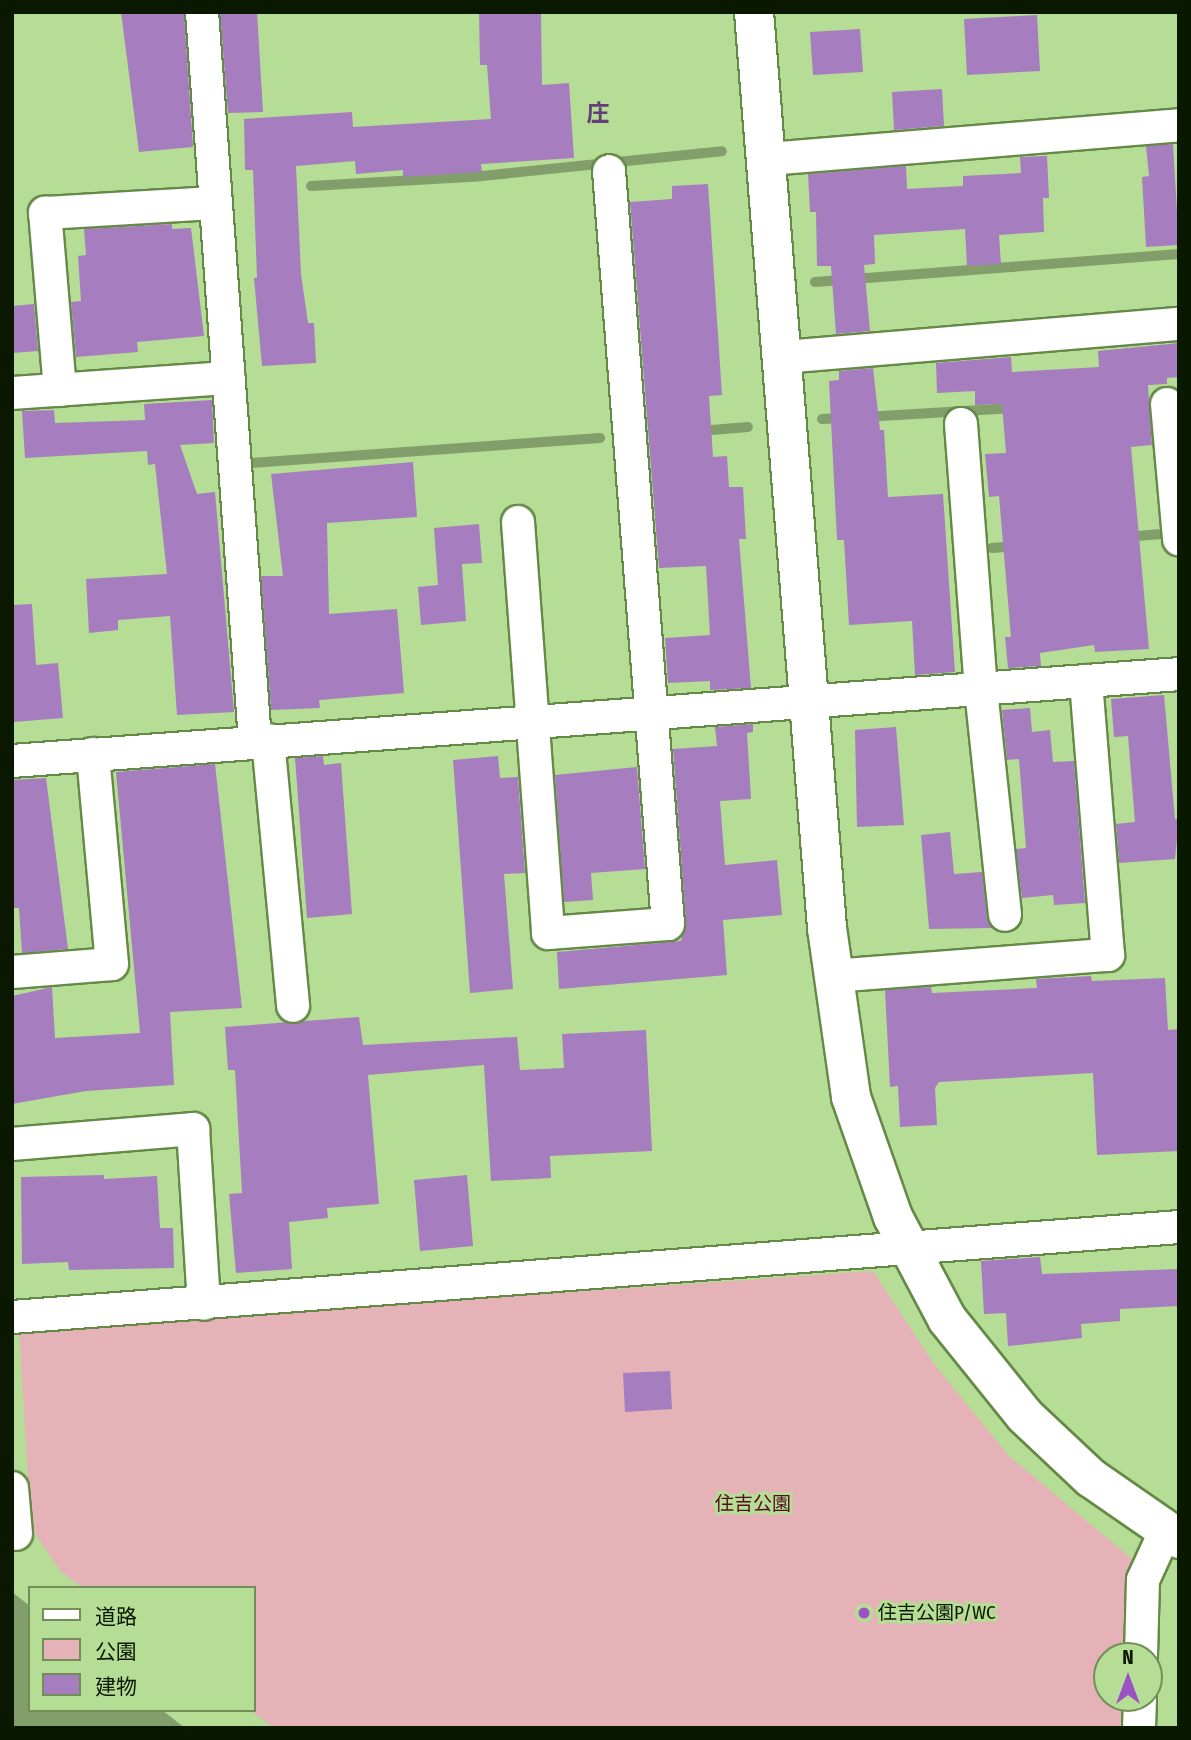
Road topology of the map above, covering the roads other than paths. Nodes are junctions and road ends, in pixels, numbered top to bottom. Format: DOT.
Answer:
graph roads {
  1 [pos="202,12"];
  2 [pos="754,12"];
  3 [pos="1179,125"];
  4 [pos="769,159"];
  5 [pos="609,172"];
  6 [pos="215,203"];
  7 [pos="1179,324"];
  8 [pos="783,357"];
  9 [pos="228,378"];
  10 [pos="60,390"];
  11 [pos="12,393"];
  12 [pos="1167,404"];
  13 [pos="961,424"];
  14 [pos="518,522"];
  15 [pos="1179,538"];
  16 [pos="1179,674"];
  17 [pos="1086,681"];
  18 [pos="981,690"];
  19 [pos="809,704"];
  20 [pos="653,714"];
  21 [pos="533,722"];
  22 [pos="262,740"];
  23 [pos="93,754"];
  24 [pos="12,761"];
  25 [pos="1005,915"];
  26 [pos="12,972"];
  27 [pos="832,976"];
  28 [pos="293,1006"];
  29 [pos="12,1144"];
  30 [pos="1179,1227"];
  31 [pos="908,1250"];
  32 [pos="204,1304"];
  33 [pos="12,1317"];
  34 [pos="12,1488"];
  35 [pos="16,1534"];
  36 [pos="1172,1535"];
  37 [pos="1141,1642"];
  1 -- 6 [label="street"];
  2 -- 4 [label="street"];
  3 -- 4 [label="street"];
  4 -- 8 [label="street"];
  5 -- 20 [label="street"];
  6 -- 9 [label="street"];
  6 -- 10 [label="street"];
  7 -- 8 [label="street"];
  8 -- 19 [label="street"];
  9 -- 10 [label="street"];
  9 -- 22 [label="street"];
  10 -- 11 [label="street"];
  12 -- 15 [label="street"];
  13 -- 18 [label="street"];
  14 -- 21 [label="street"];
  16 -- 17 [label="street"];
  17 -- 18 [label="street"];
  17 -- 27 [label="street"];
  18 -- 19 [label="street"];
  18 -- 25 [label="street"];
  19 -- 20 [label="street"];
  19 -- 27 [label="street"];
  20 -- 21 [label="street"];
  20 -- 21 [label="street"];
  21 -- 22 [label="street"];
  22 -- 23 [label="street"];
  22 -- 28 [label="street"];
  23 -- 24 [label="street"];
  23 -- 26 [label="street"];
  27 -- 31 [label="street"];
  29 -- 32 [label="street"];
  30 -- 31 [label="street"];
  31 -- 32 [label="street"];
  31 -- 36 [label="street"];
  32 -- 33 [label="street"];
  34 -- 35 [label="street"];
  36 -- 37 [label="street"];
}
